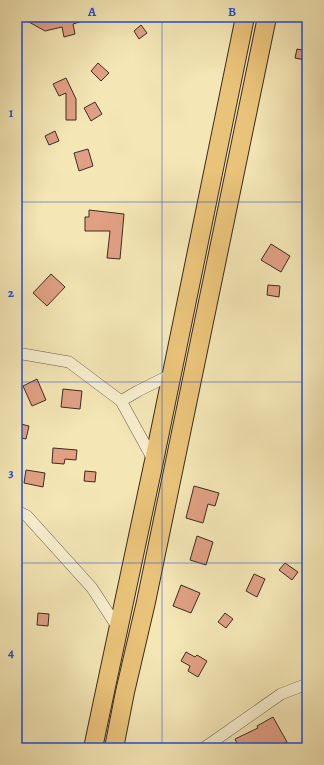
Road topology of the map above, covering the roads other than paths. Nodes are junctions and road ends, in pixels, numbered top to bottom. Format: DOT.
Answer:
graph roads {
  1 [pos="245,17"];
  2 [pos="266,17"];
  3 [pos="17,353"];
  4 [pos="170,375"];
  5 [pos="121,401"];
  6 [pos="154,461"];
  7 [pos="17,511"];
  8 [pos="118,628"];
  9 [pos="307,684"];
  10 [pos="93,748"];
  11 [pos="114,748"];
  12 [pos="204,748"];
  1 -- 4 [label="highway"];
  2 -- 11 [label="highway"];
  3 -- 5 [label="street"];
  4 -- 5 [label="street"];
  4 -- 6 [label="highway"];
  5 -- 6 [label="street"];
  6 -- 8 [label="highway"];
  7 -- 8 [label="street"];
  8 -- 10 [label="highway"];
  9 -- 12 [label="street"];
}
